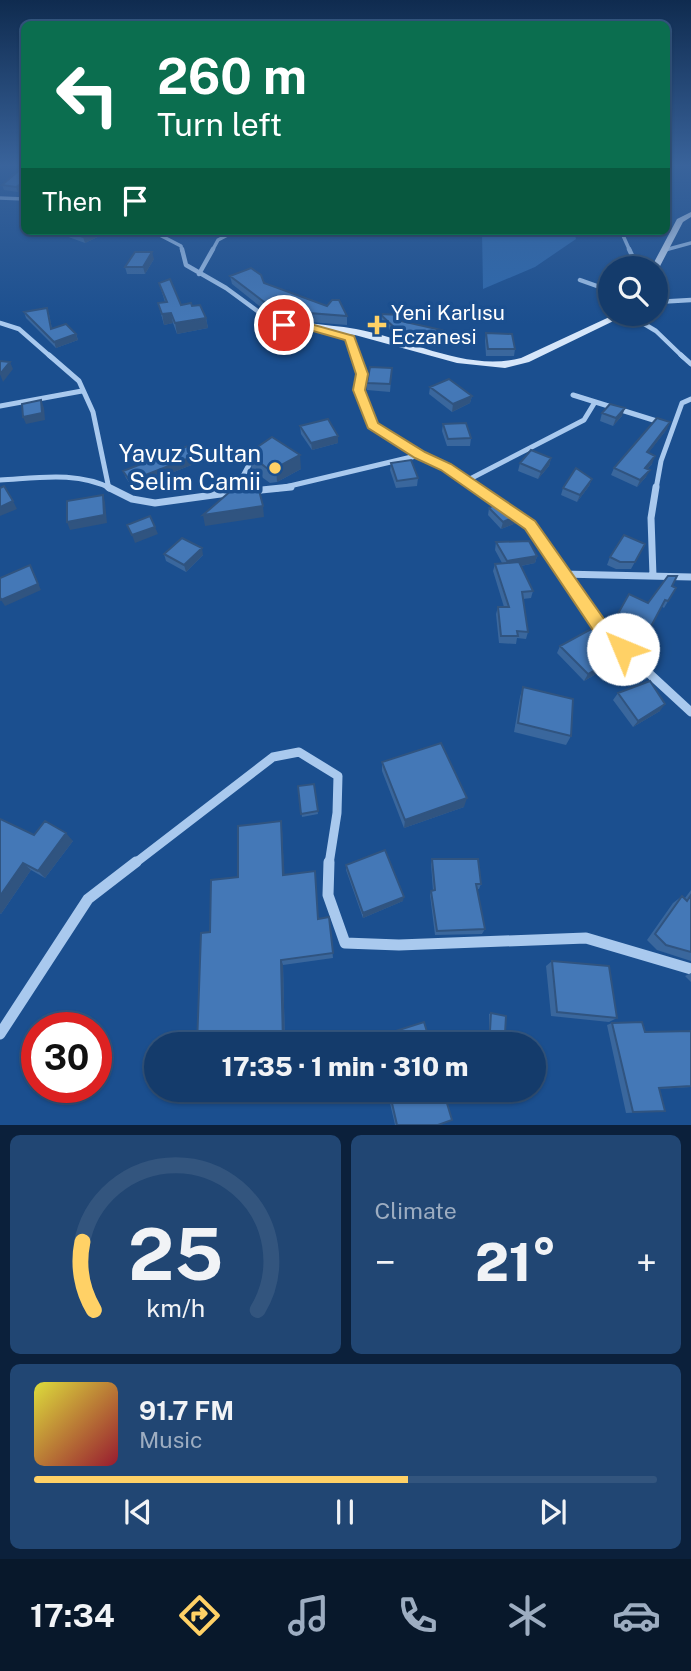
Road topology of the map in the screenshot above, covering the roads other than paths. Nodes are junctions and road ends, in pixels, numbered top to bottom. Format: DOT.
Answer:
graph roads {
  1 [pos="684,218"];
  2 [pos="160,235"];
  3 [pos="227,235"];
  4 [pos="620,235"];
  5 [pos="622,235"];
  6 [pos="624,239"];
  7 [pos="691,243"];
  8 [pos="665,250"];
  9 [pos="632,256"];
  10 [pos="662,256"];
  11 [pos="199,274"];
  12 [pos="580,280"];
  13 [pos="598,286"];
  14 [pos="691,300"];
  15 [pos="668,301"];
  16 [pos="0,323"];
  17 [pos="307,326"];
  18 [pos="598,326"];
  19 [pos="648,326"];
  20 [pos="691,364"];
  21 [pos="82,391"];
  22 [pos="573,395"];
  23 [pos="691,399"];
  24 [pos="595,402"];
  25 [pos="0,406"];
  26 [pos="673,426"];
  27 [pos="420,455"];
  28 [pos="250,463"];
  29 [pos="0,480"];
  30 [pos="466,481"];
  31 [pos="109,488"];
  32 [pos="234,493"];
  33 [pos="562,574"];
  34 [pos="653,576"];
  35 [pos="691,577"];
  36 [pos="691,712"];
  37 [pos="691,969"];
  38 [pos="0,1034"];
  1 -- 8 [label="street"];
  2 -- 11 [label="street"];
  3 -- 11 [label="street"];
  4 -- 6 [label="street"];
  5 -- 6 [label="street"];
  6 -- 9 [label="street"];
  7 -- 8 [label="street"];
  8 -- 10 [label="street"];
  11 -- 17 [label="street"];
  12 -- 13 [label="street"];
  14 -- 15 [label="street"];
  16 -- 21 [label="street"];
  17 -- 18 [label="street"];
  17 -- 27 [label="street"];
  19 -- 20 [label="street"];
  21 -- 25 [label="street"];
  21 -- 31 [label="street"];
  22 -- 24 [label="street"];
  23 -- 26 [label="street"];
  24 -- 26 [label="street"];
  24 -- 30 [label="street"];
  26 -- 34 [label="street"];
  27 -- 30 [label="street"];
  27 -- 32 [label="street"];
  28 -- 32 [label="street"];
  29 -- 31 [label="street"];
  30 -- 33 [label="street"];
  31 -- 32 [label="street"];
  33 -- 34 [label="street"];
  33 -- 36 [label="street"];
  34 -- 35 [label="street"];
  37 -- 38 [label="street"];
}
